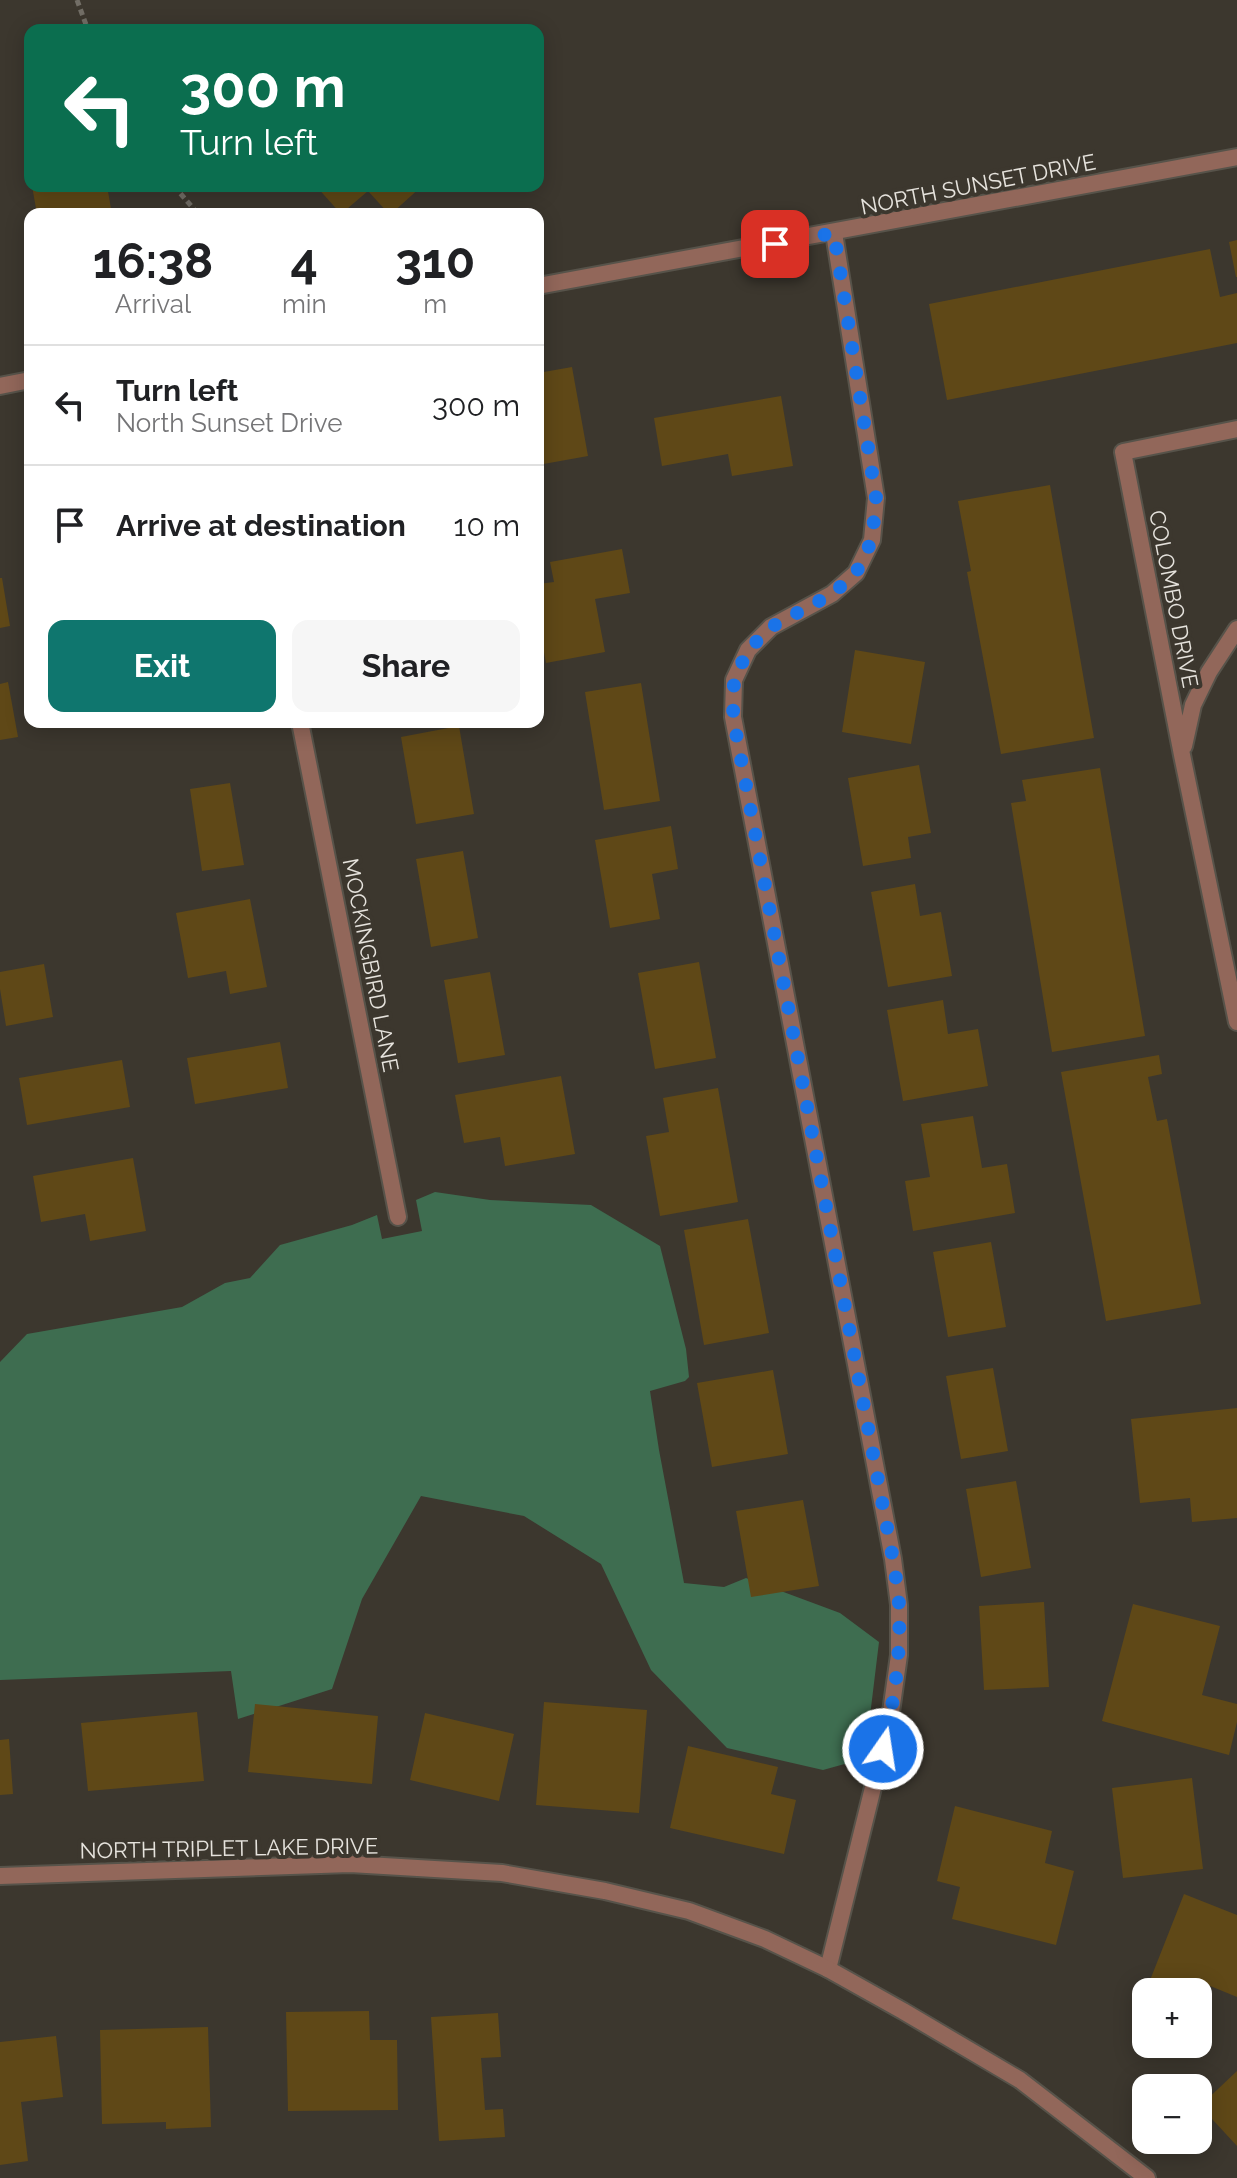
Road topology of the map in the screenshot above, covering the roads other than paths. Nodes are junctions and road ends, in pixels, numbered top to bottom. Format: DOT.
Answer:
graph roads {
  1 [pos="1237,157"];
  2 [pos="834,233"];
  3 [pos="544,285"];
  4 [pos="24,381"];
  5 [pos="0,386"];
  6 [pos="1237,429"];
  7 [pos="1237,629"];
  8 [pos="301,728"];
  9 [pos="1182,755"];
  10 [pos="1237,1022"];
  11 [pos="398,1217"];
  12 [pos="0,1876"];
  13 [pos="828,1969"];
  14 [pos="1147,2178"];
  1 -- 2 [label="street, NORTH SUNSET DRIVE"];
  2 -- 3 [label="street, NORTH SUNSET DRIVE"];
  2 -- 13 [label="street"];
  4 -- 5 [label="street"];
  6 -- 9 [label="street, COLOMBO DRIVE"];
  7 -- 9 [label="street, COLOMBO DRIVE"];
  8 -- 11 [label="street, MOCKINGBIRD LANE"];
  9 -- 10 [label="street, COLOMBO DRIVE"];
  12 -- 13 [label="street, NORTH TRIPLET LAKE DRIVE"];
  13 -- 14 [label="street, NORTH TRIPLET LAKE DRIVE"];
}
